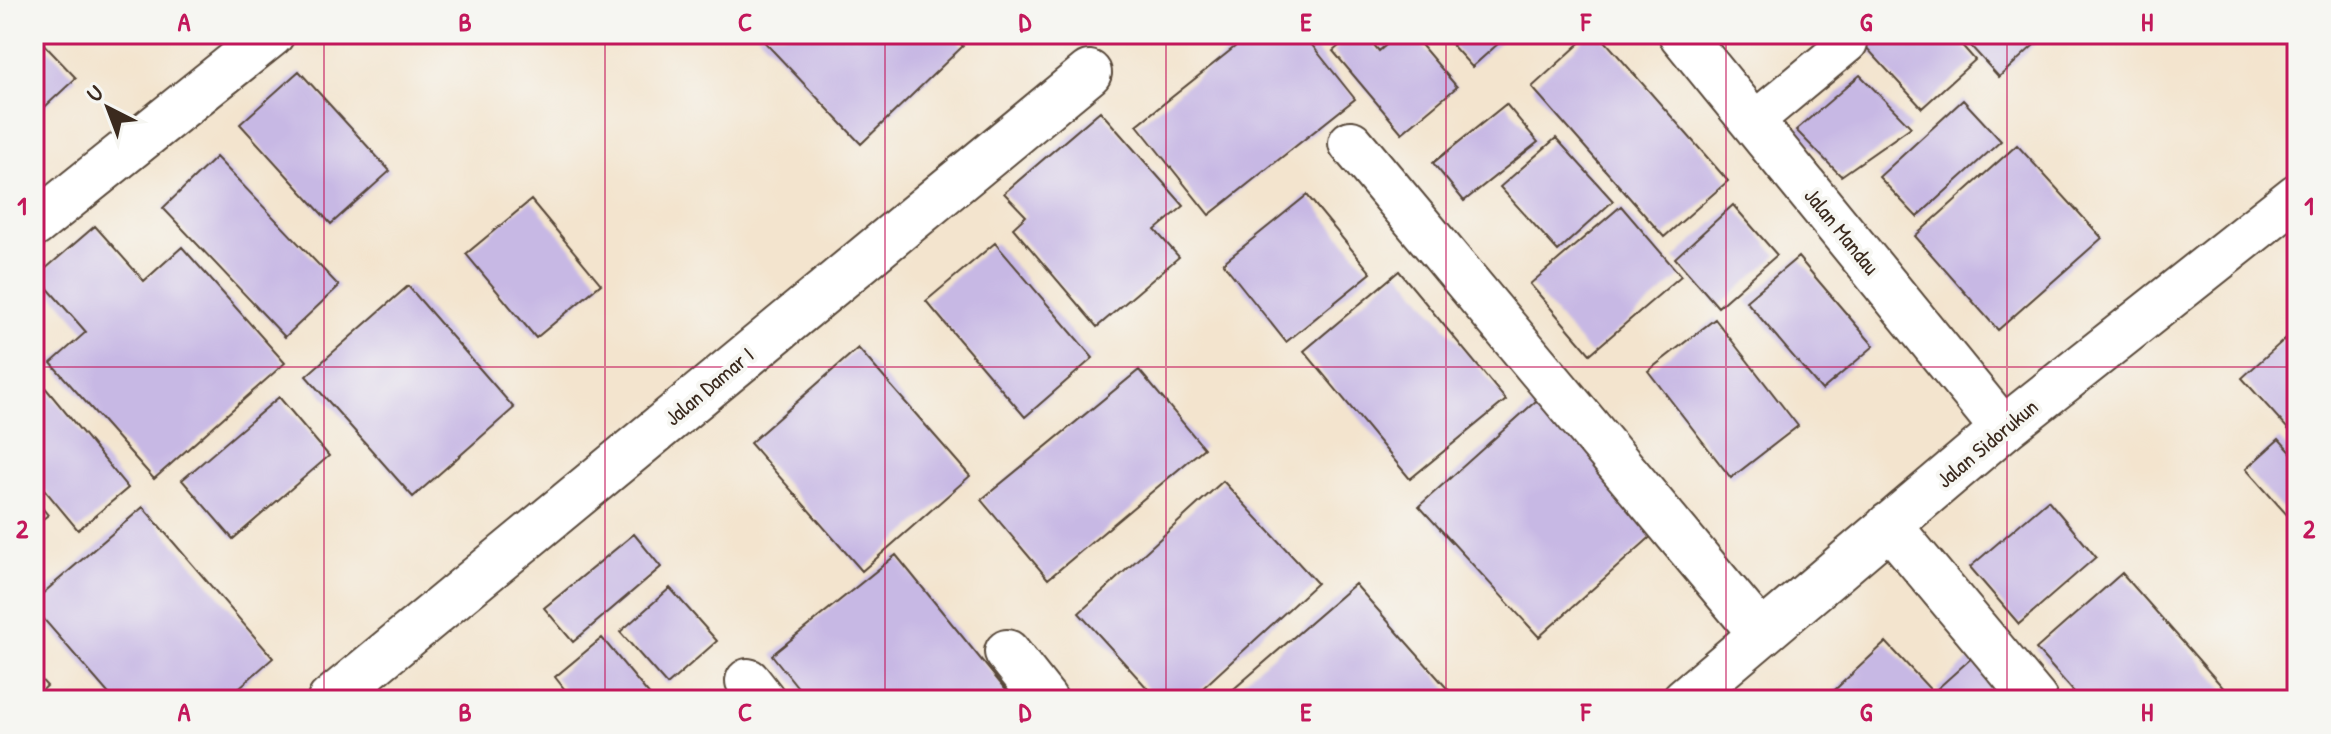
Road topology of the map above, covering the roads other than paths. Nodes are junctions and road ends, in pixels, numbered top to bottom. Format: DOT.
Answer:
graph roads {
  1 [pos="272,34"];
  2 [pos="1681,34"];
  3 [pos="1848,43"];
  4 [pos="1089,73"];
  5 [pos="1753,122"];
  6 [pos="1351,143"];
  7 [pos="2294,203"];
  8 [pos="34,225"];
  9 [pos="2003,429"];
  10 [pos="1889,525"];
  11 [pos="1761,634"];
  12 [pos="1007,652"];
  13 [pos="330,700"];
  14 [pos="1045,700"];
  15 [pos="1684,700"];
  16 [pos="2035,700"];
  1 -- 8 [label="street"];
  2 -- 5 [label="street, Jalan Mandau"];
  3 -- 5 [label="lane"];
  4 -- 13 [label="street, Jalan Damar I"];
  5 -- 9 [label="street, Jalan Mandau"];
  6 -- 11 [label="street"];
  7 -- 9 [label="street, Jalan Sidorukun"];
  9 -- 10 [label="street, Jalan Sidorukun"];
  10 -- 11 [label="street, Jalan Sidorukun"];
  10 -- 16 [label="street"];
  11 -- 15 [label="street, Jalan Sidorukun"];
  12 -- 14 [label="street"];
}
